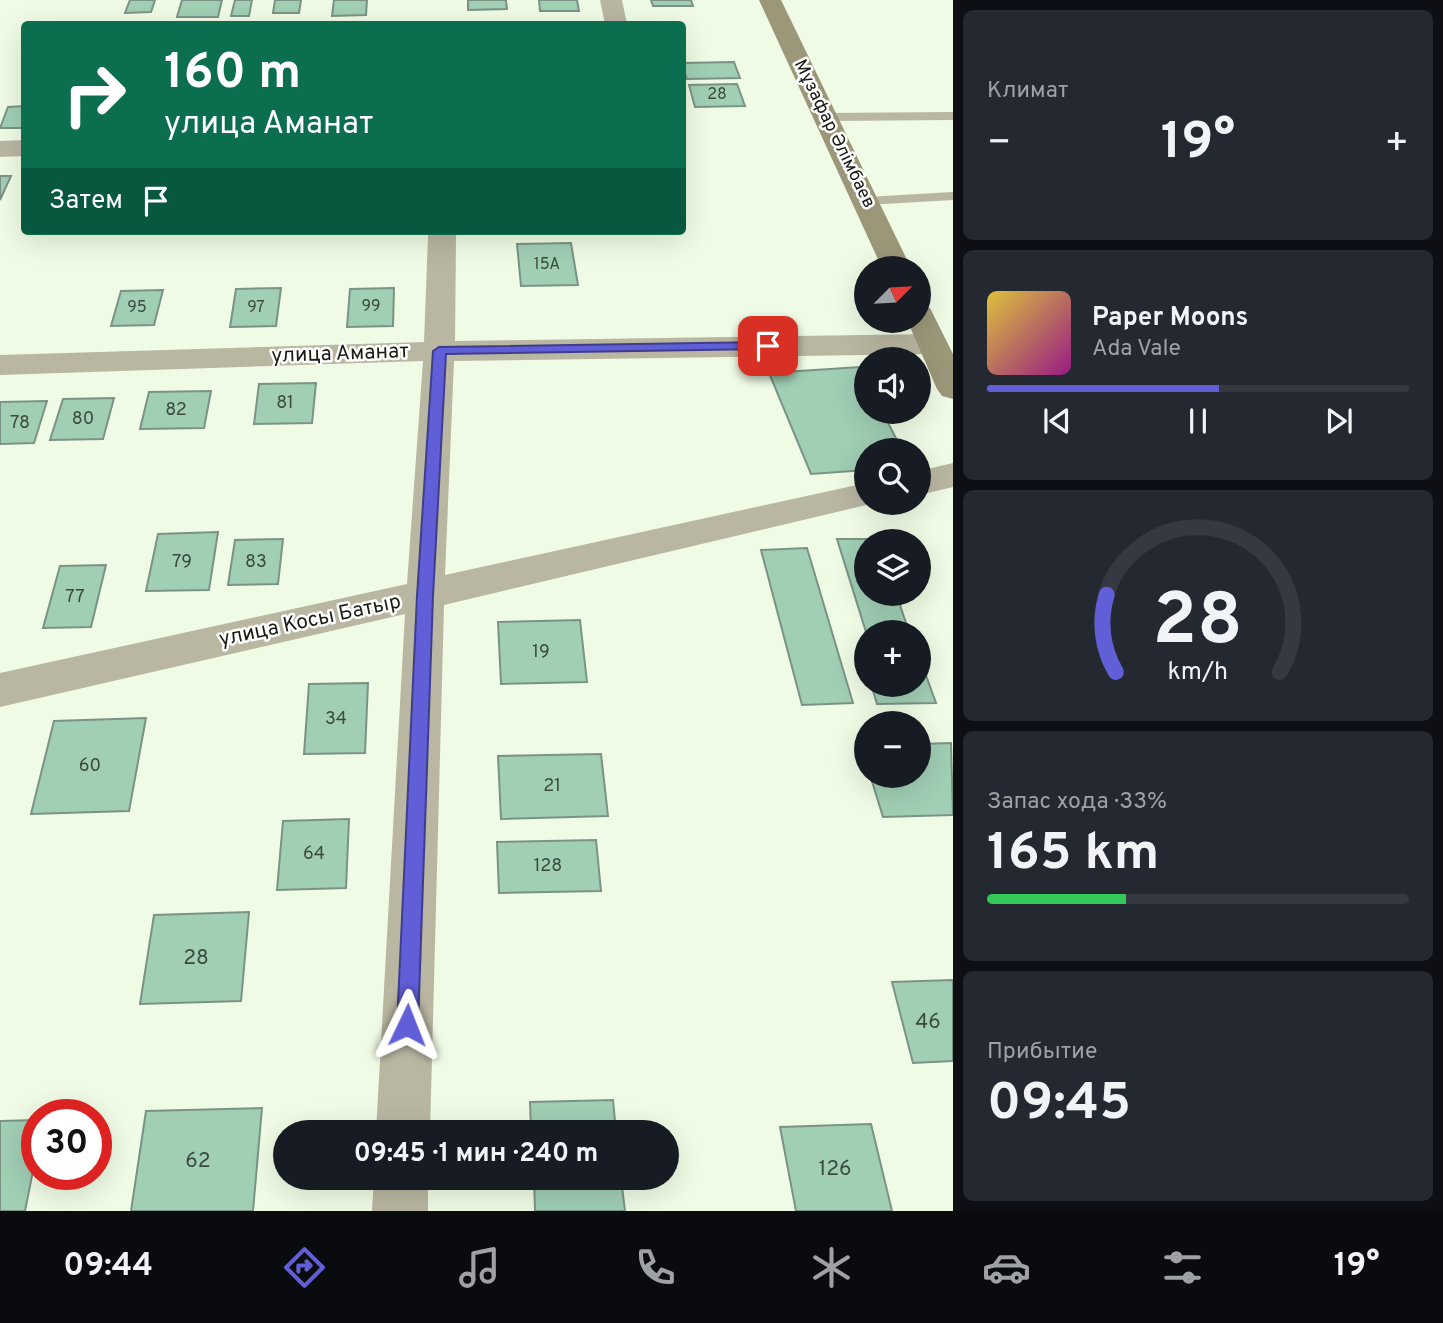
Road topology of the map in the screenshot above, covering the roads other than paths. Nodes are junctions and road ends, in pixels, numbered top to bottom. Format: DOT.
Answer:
graph roads {
  1 [pos="611,0"];
  2 [pos="770,0"];
  3 [pos="615,21"];
  4 [pos="953,116"];
  5 [pos="826,117"];
  6 [pos="0,149"];
  7 [pos="21,149"];
  8 [pos="953,196"];
  9 [pos="866,201"];
  10 [pos="443,235"];
  11 [pos="891,256"];
  12 [pos="927,333"];
  13 [pos="932,344"];
  14 [pos="439,351"];
  15 [pos="0,365"];
  16 [pos="953,389"];
  17 [pos="953,475"];
  18 [pos="931,480"];
  19 [pos="854,498"];
  20 [pos="425,596"];
  21 [pos="0,690"];
  22 [pos="403,1120"];
  23 [pos="401,1190"];
  24 [pos="400,1211"];
  1 -- 3 [label="street"];
  2 -- 5 [label="street, Мұзафар Әлімбаев"];
  4 -- 5 [label="lane"];
  5 -- 9 [label="street, Мұзафар Әлімбаев"];
  6 -- 7 [label="street"];
  8 -- 9 [label="lane"];
  9 -- 11 [label="street, Мұзафар Әлімбаев"];
  10 -- 14 [label="street"];
  12 -- 13 [label="street"];
  13 -- 14 [label="street, улица Аманат"];
  13 -- 16 [label="street"];
  14 -- 15 [label="street, улица Аманат"];
  14 -- 20 [label="street"];
  17 -- 18 [label="street"];
  19 -- 20 [label="street, улица Косы Батыр"];
  20 -- 21 [label="street, улица Косы Батыр"];
  20 -- 22 [label="street"];
  23 -- 24 [label="street"];
}
